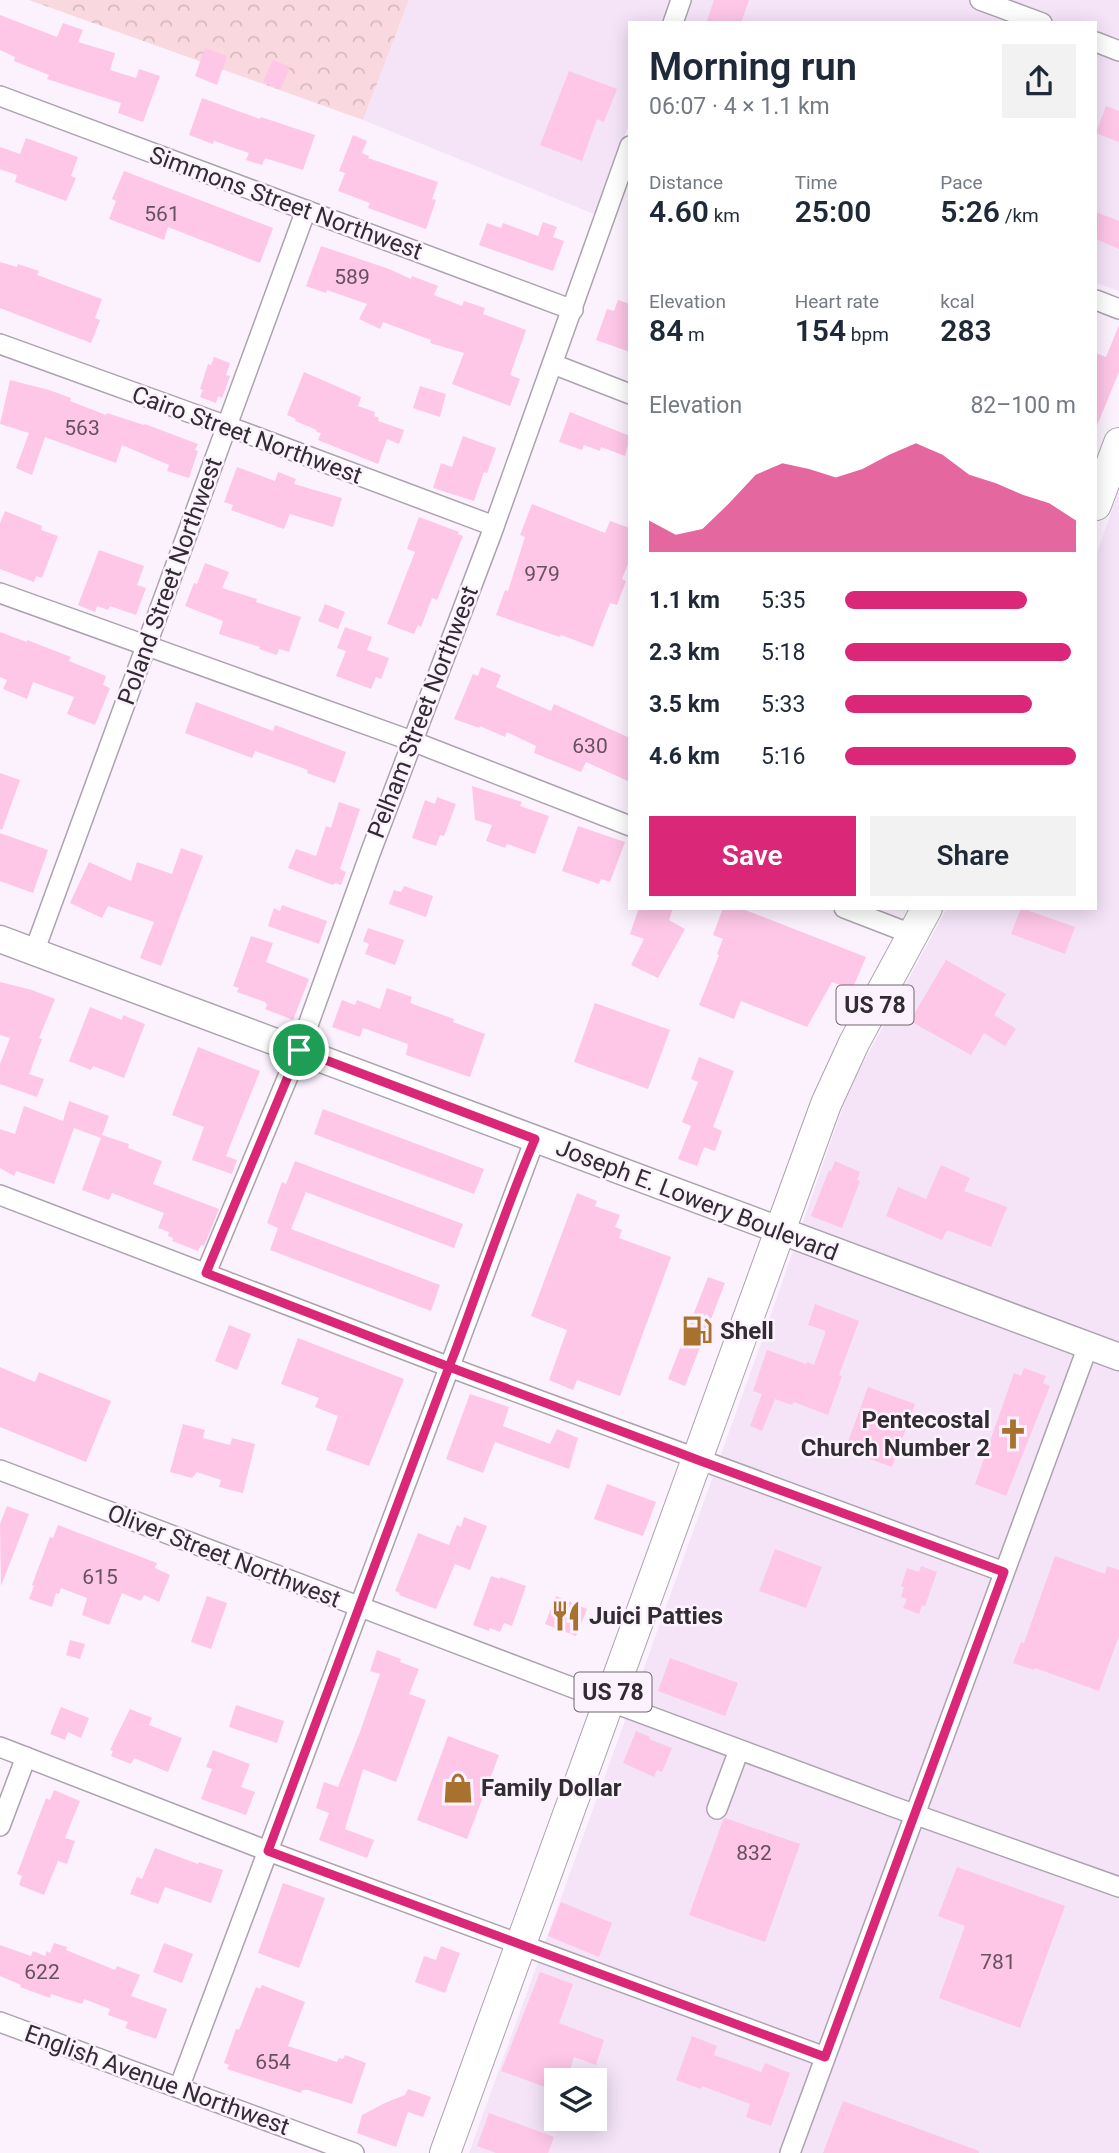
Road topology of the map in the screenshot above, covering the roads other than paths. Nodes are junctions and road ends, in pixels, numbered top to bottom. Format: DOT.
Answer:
graph roads {
  1 [pos="681,0"];
  2 [pos="980,0"];
  3 [pos="674,21"];
  4 [pos="1037,21"];
  5 [pos="1097,42"];
  6 [pos="1119,51"];
  7 [pos="0,96"];
  8 [pos="628,152"];
  9 [pos="306,210"];
  10 [pos="1097,300"];
  11 [pos="1119,309"];
  12 [pos="573,310"];
  13 [pos="0,344"];
  14 [pos="553,364"];
  15 [pos="628,393"];
  16 [pos="227,426"];
  17 [pos="1119,443"];
  18 [pos="1097,502"];
  19 [pos="494,526"];
  20 [pos="0,593"];
  21 [pos="146,646"];
  22 [pos="412,741"];
  23 [pos="628,825"];
  24 [pos="849,910"];
  25 [pos="926,910"];
  26 [pos="914,935"];
  27 [pos="0,939"];
  28 [pos="34,952"];
  29 [pos="299,1050"];
  30 [pos="535,1139"];
  31 [pos="0,1195"];
  32 [pos="780,1231"];
  33 [pos="206,1273"];
  34 [pos="1088,1346"];
  35 [pos="1119,1357"];
  36 [pos="449,1366"];
  37 [pos="698,1460"];
  38 [pos="0,1470"];
  39 [pos="1004,1572"];
  40 [pos="358,1608"];
  41 [pos="610,1702"];
  42 [pos="0,1747"];
  43 [pos="739,1749"];
  44 [pos="26,1757"];
  45 [pos="717,1809"];
  46 [pos="915,1815"];
  47 [pos="0,1826"];
  48 [pos="268,1851"];
  49 [pos="1119,1887"];
  50 [pos="522,1944"];
  51 [pos="0,2021"];
  52 [pos="825,2057"];
  53 [pos="179,2088"];
  54 [pos="354,2153"];
  55 [pos="445,2153"];
  56 [pos="790,2153"];
  1 -- 3 [label="street"];
  2 -- 4 [label="street"];
  5 -- 6 [label="street"];
  7 -- 9 [label="street, Simmons Street Northwest"];
  8 -- 12 [label="street, Pelham Street Northwest"];
  9 -- 12 [label="street, Simmons Street Northwest"];
  9 -- 16 [label="street, Poland Street Northwest"];
  10 -- 11 [label="street"];
  12 -- 14 [label="street, Pelham Street Northwest"];
  13 -- 16 [label="street, Cairo Street Northwest"];
  14 -- 15 [label="street"];
  14 -- 19 [label="street, Pelham Street Northwest"];
  16 -- 19 [label="street, Cairo Street Northwest"];
  16 -- 21 [label="street, Poland Street Northwest"];
  17 -- 18 [label="main road"];
  19 -- 22 [label="street, Pelham Street Northwest"];
  20 -- 21 [label="street"];
  21 -- 22 [label="street"];
  21 -- 28 [label="street, Poland Street Northwest"];
  22 -- 23 [label="street"];
  22 -- 29 [label="street, Pelham Street Northwest"];
  24 -- 26 [label="street"];
  25 -- 26 [label="main road, US 78"];
  26 -- 32 [label="main road, US 78"];
  27 -- 28 [label="main road, Joseph E. Lowery Boulevard"];
  28 -- 29 [label="main road, Joseph E. Lowery Boulevard"];
  29 -- 30 [label="main road, Joseph E. Lowery Boulevard"];
  29 -- 33 [label="street, Pelham Street Northwest"];
  30 -- 32 [label="main road, Joseph E. Lowery Boulevard"];
  30 -- 36 [label="street"];
  31 -- 33 [label="street"];
  32 -- 34 [label="main road, Joseph E. Lowery Boulevard"];
  32 -- 37 [label="main road, US 78"];
  33 -- 36 [label="street"];
  34 -- 35 [label="main road, Joseph E. Lowery Boulevard"];
  34 -- 39 [label="street"];
  36 -- 37 [label="street"];
  36 -- 40 [label="street"];
  37 -- 39 [label="street"];
  37 -- 41 [label="main road, US 78"];
  38 -- 40 [label="street, Oliver Street Northwest"];
  39 -- 46 [label="street"];
  40 -- 41 [label="street, Oliver Street Northwest"];
  40 -- 48 [label="street"];
  41 -- 43 [label="street, Oliver Street Northwest"];
  41 -- 50 [label="main road, US 78"];
  42 -- 44 [label="street"];
  43 -- 45 [label="street"];
  43 -- 46 [label="street, Oliver Street Northwest"];
  44 -- 47 [label="street"];
  44 -- 48 [label="street"];
  46 -- 49 [label="street, Oliver Street Northwest"];
  46 -- 52 [label="street"];
  48 -- 50 [label="street"];
  48 -- 53 [label="street"];
  50 -- 52 [label="street"];
  50 -- 55 [label="main road, US 78"];
  51 -- 53 [label="street, English Avenue Northwest"];
  52 -- 56 [label="street"];
  53 -- 54 [label="street, English Avenue Northwest"];
}
